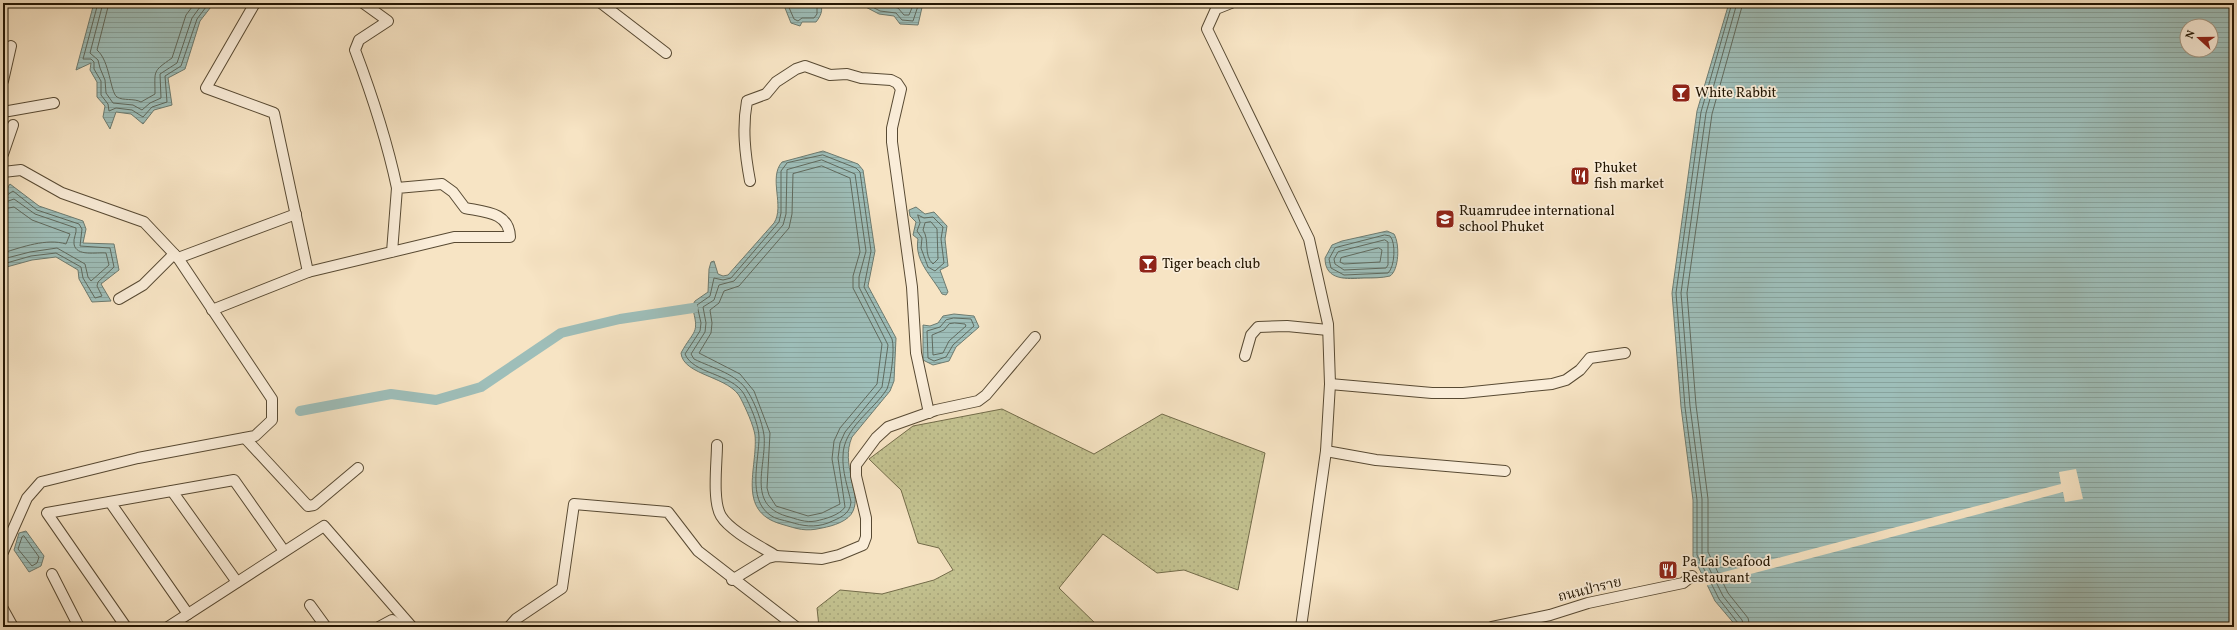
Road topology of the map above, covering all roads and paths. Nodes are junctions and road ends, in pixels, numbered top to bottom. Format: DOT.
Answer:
graph roads {
  1 [pos="255,3"];
  2 [pos="363,3"];
  3 [pos="601,3"];
  4 [pos="1231,3"];
  5 [pos="11,46"];
  6 [pos="666,53"];
  7 [pos="3,81"];
  8 [pos="54,103"];
  9 [pos="3,112"];
  10 [pos="13,125"];
  11 [pos="3,154"];
  12 [pos="3,172"];
  13 [pos="750,181"];
  14 [pos="397,188"];
  15 [pos="296,214"];
  16 [pos="392,252"];
  17 [pos="176,256"];
  18 [pos="308,272"];
  19 [pos="118,299"];
  20 [pos="212,310"];
  21 [pos="1328,330"];
  22 [pos="1035,337"];
  23 [pos="1626,352"];
  24 [pos="1245,356"];
  25 [pos="1330,384"];
  26 [pos="929,413"];
  27 [pos="245,438"];
  28 [pos="717,445"];
  29 [pos="1326,451"];
  30 [pos="358,468"];
  31 [pos="1505,471"];
  32 [pos="172,491"];
  33 [pos="110,502"];
  34 [pos="4,549"];
  35 [pos="284,551"];
  36 [pos="776,556"];
  37 [pos="52,574"];
  38 [pos="1692,576"];
  39 [pos="732,580"];
  40 [pos="237,582"];
  41 [pos="310,605"];
  42 [pos="3,609"];
  43 [pos="188,614"];
  44 [pos="13,627"];
  45 [pos="79,627"];
  46 [pos="126,627"];
  47 [pos="168,627"];
  48 [pos="326,627"];
  49 [pos="379,627"];
  50 [pos="401,627"];
  51 [pos="412,627"];
  52 [pos="509,627"];
  53 [pos="796,627"];
  54 [pos="1301,627"];
  55 [pos="1492,627"];
  1 -- 15 [label="street"];
  2 -- 14 [label="street"];
  3 -- 6 [label="street"];
  4 -- 21 [label="street"];
  5 -- 7 [label="street"];
  8 -- 9 [label="street"];
  10 -- 11 [label="street"];
  12 -- 17 [label="street"];
  13 -- 26 [label="street"];
  14 -- 16 [label="street"];
  14 -- 16 [label="street"];
  15 -- 17 [label="street"];
  15 -- 18 [label="street"];
  16 -- 18 [label="street"];
  17 -- 19 [label="street"];
  17 -- 20 [label="street"];
  18 -- 20 [label="street"];
  20 -- 27 [label="street"];
  21 -- 24 [label="street"];
  21 -- 25 [label="street"];
  22 -- 26 [label="street"];
  23 -- 25 [label="street"];
  25 -- 29 [label="street"];
  26 -- 36 [label="street"];
  27 -- 30 [label="street"];
  27 -- 34 [label="street"];
  28 -- 36 [label="street"];
  29 -- 31 [label="street"];
  29 -- 54 [label="street"];
  32 -- 33 [label="street"];
  32 -- 35 [label="street"];
  32 -- 40 [label="street"];
  33 -- 43 [label="street"];
  33 -- 46 [label="street"];
  35 -- 40 [label="street"];
  35 -- 51 [label="street"];
  36 -- 39 [label="street"];
  37 -- 45 [label="street"];
  38 -- 55 [label="street, ถนนป่าราย"];
  39 -- 52 [label="street"];
  39 -- 53 [label="street"];
  40 -- 43 [label="street"];
  41 -- 48 [label="street"];
  42 -- 44 [label="street"];
  43 -- 47 [label="street"];
  49 -- 50 [label="street"];
}
